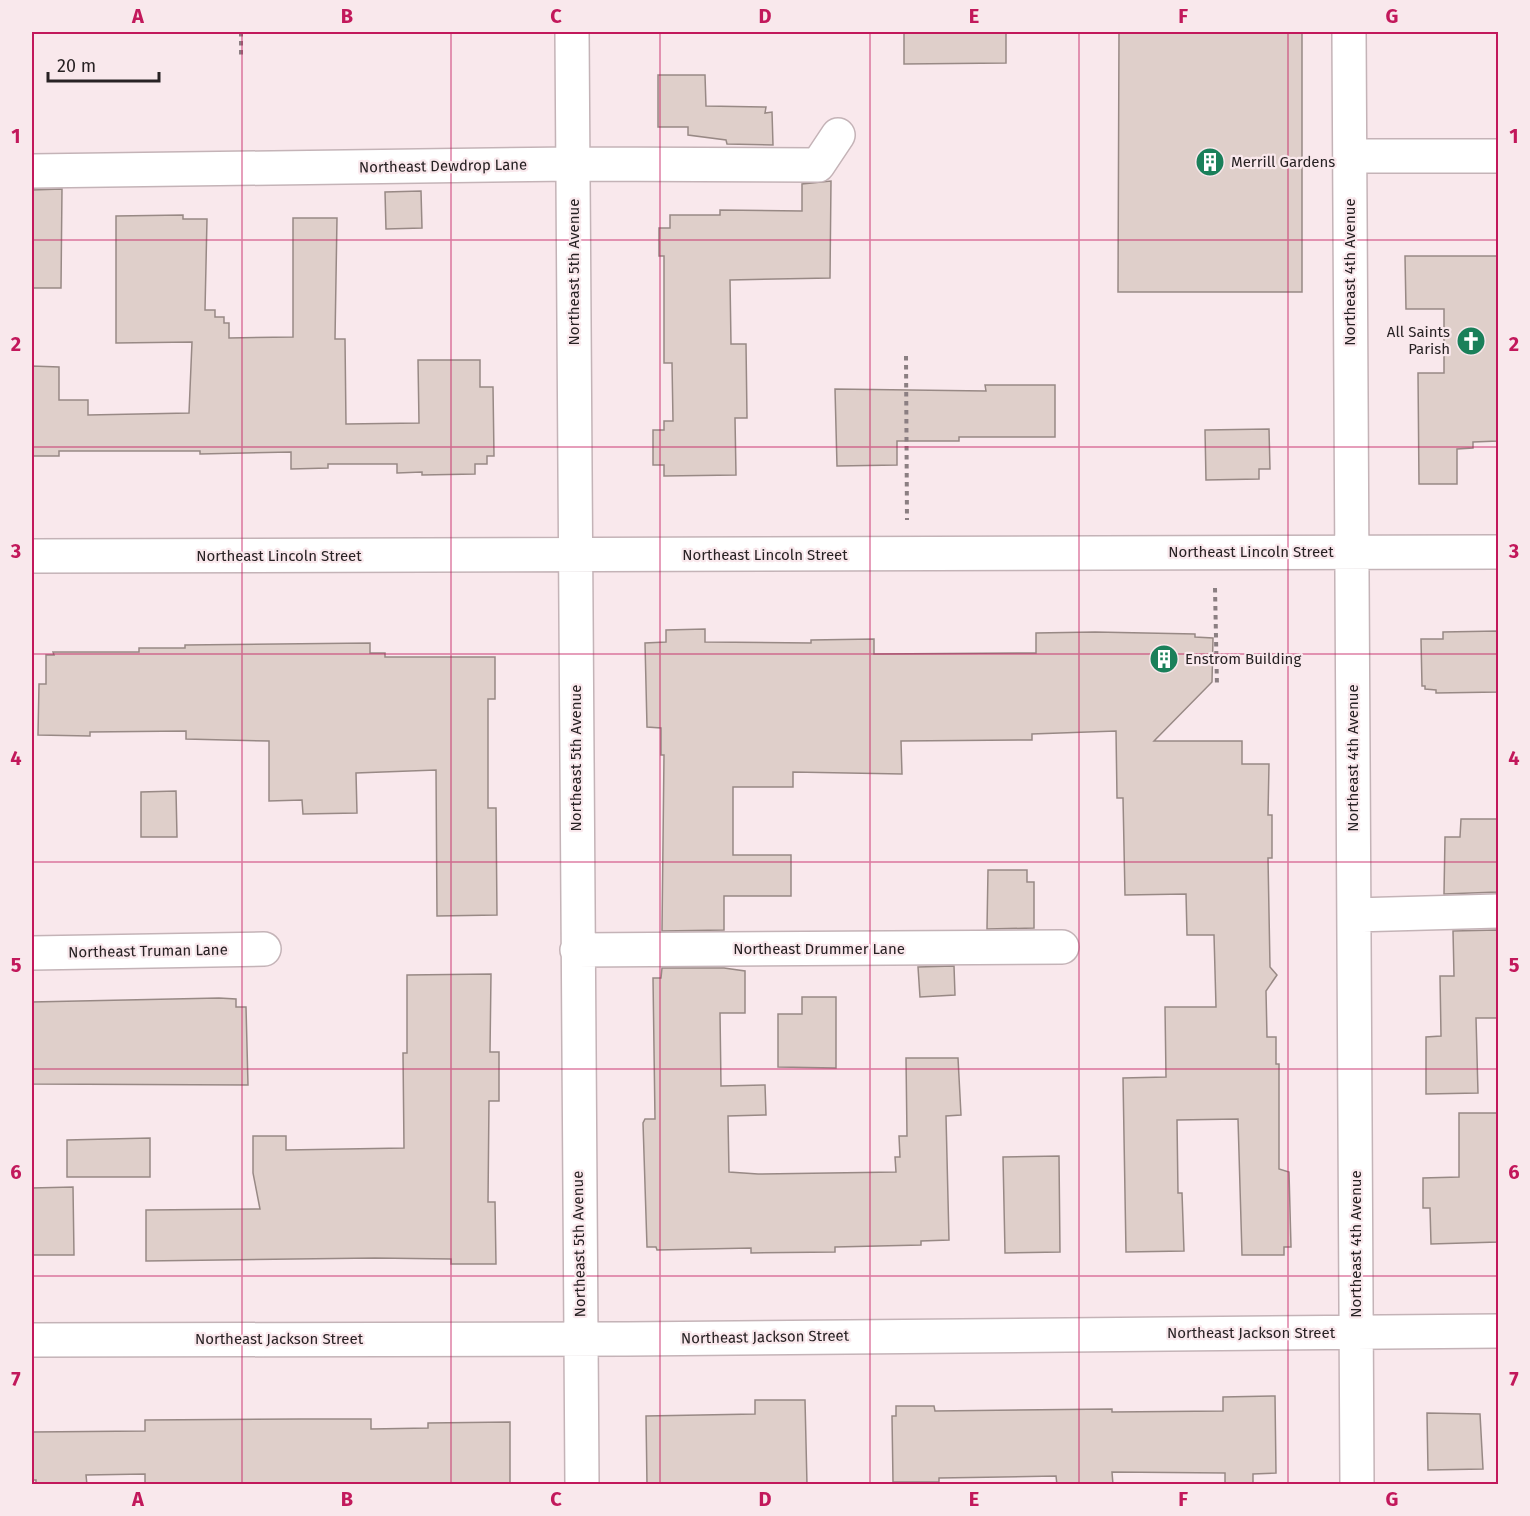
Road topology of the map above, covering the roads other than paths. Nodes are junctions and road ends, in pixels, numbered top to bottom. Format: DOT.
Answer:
graph roads {
  1 [pos="572,32"];
  2 [pos="1348,32"];
  3 [pos="838,135"];
  4 [pos="1350,156"];
  5 [pos="1498,156"];
  6 [pos="573,164"];
  7 [pos="32,171"];
  8 [pos="1352,552"];
  9 [pos="1498,552"];
  10 [pos="576,555"];
  11 [pos="32,556"];
  12 [pos="1498,911"];
  13 [pos="1354,915"];
  14 [pos="1062,947"];
  15 [pos="264,949"];
  16 [pos="577,950"];
  17 [pos="32,953"];
  18 [pos="1356,1332"];
  19 [pos="1498,1332"];
  20 [pos="581,1338"];
  21 [pos="32,1340"];
  22 [pos="582,1485"];
  23 [pos="1358,1485"];
  1 -- 6 [label="street, Northeast 5th Avenue"];
  2 -- 4 [label="street, Northeast 4th Avenue"];
  3 -- 6 [label="street, Northeast Dewdrop Lane"];
  4 -- 5 [label="street"];
  4 -- 8 [label="street, Northeast 4th Avenue"];
  6 -- 7 [label="street, Northeast Dewdrop Lane"];
  6 -- 10 [label="street, Northeast 5th Avenue"];
  8 -- 9 [label="street, Northeast Lincoln Street"];
  8 -- 10 [label="street, Northeast Lincoln Street"];
  8 -- 13 [label="street, Northeast 4th Avenue"];
  10 -- 11 [label="street, Northeast Lincoln Street"];
  10 -- 16 [label="street, Northeast 5th Avenue"];
  12 -- 13 [label="street"];
  13 -- 18 [label="street, Northeast 4th Avenue"];
  14 -- 16 [label="street, Northeast Drummer Lane"];
  15 -- 17 [label="street, Northeast Truman Lane"];
  16 -- 20 [label="street, Northeast 5th Avenue"];
  18 -- 19 [label="street, Northeast Jackson Street"];
  18 -- 20 [label="street, Northeast Jackson Street"];
  18 -- 23 [label="street, Northeast 4th Avenue"];
  20 -- 21 [label="street, Northeast Jackson Street"];
  20 -- 22 [label="street, Northeast 5th Avenue"];
}
